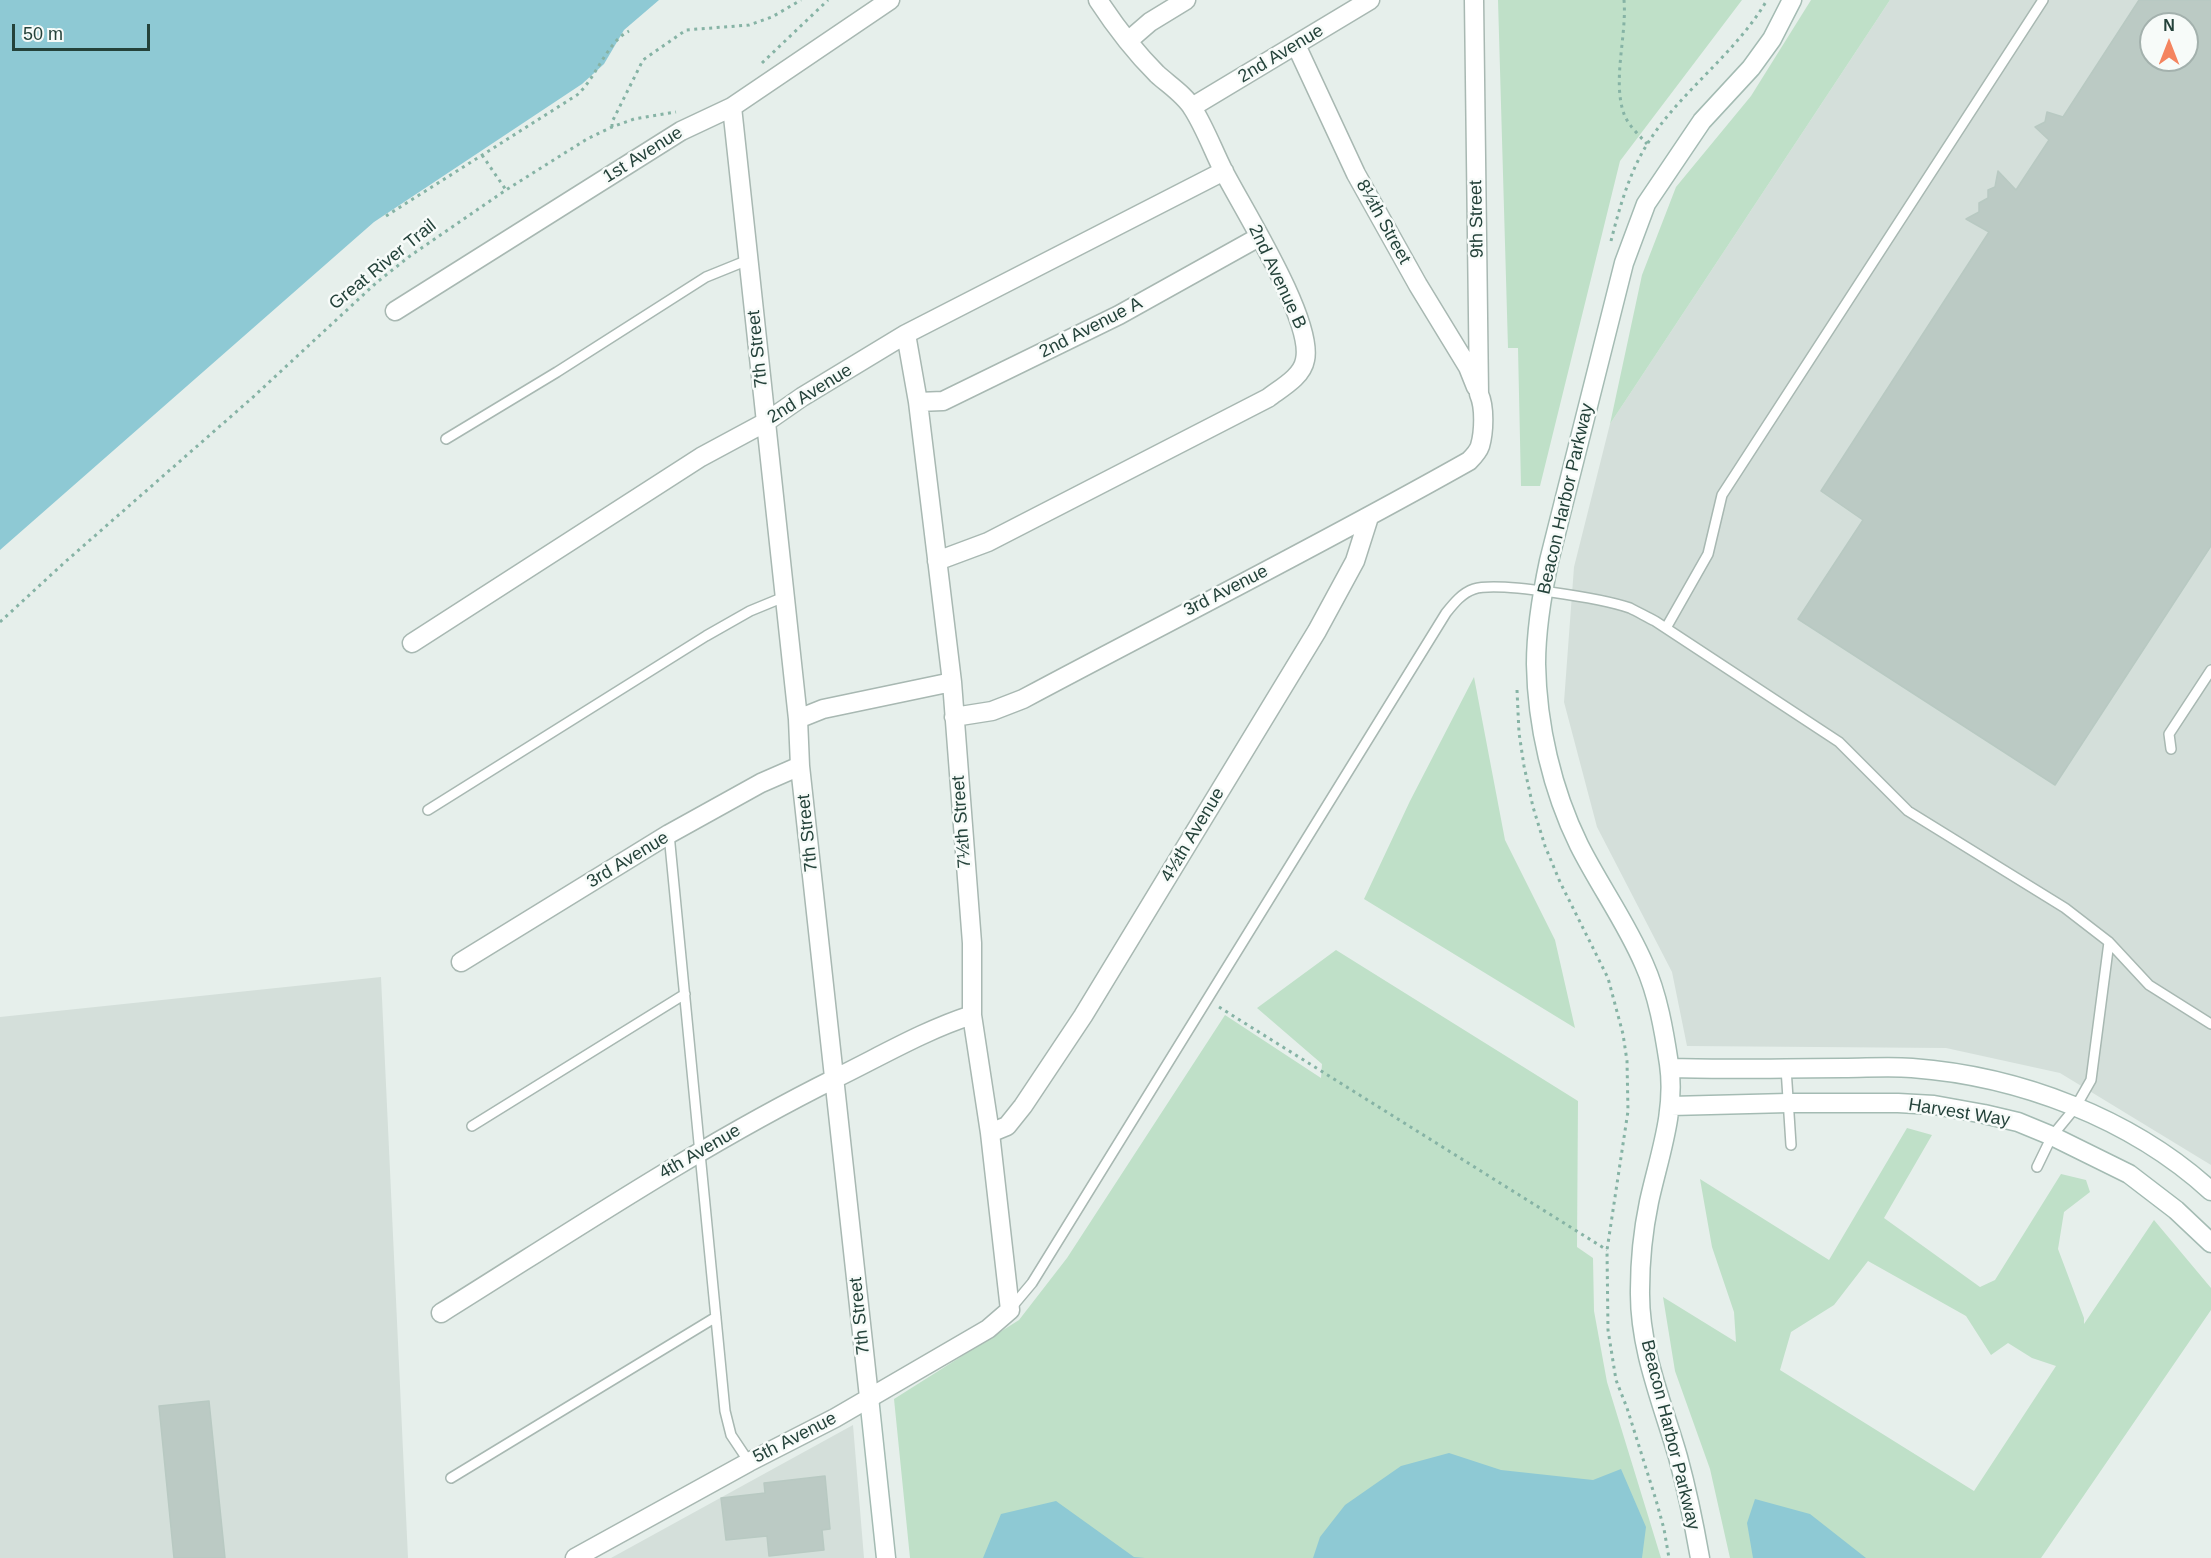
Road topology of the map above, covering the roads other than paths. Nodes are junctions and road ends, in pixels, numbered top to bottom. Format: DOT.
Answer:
graph roads {
  1 [pos="890,0"];
  2 [pos="1098,0"];
  3 [pos="1186,0"];
  4 [pos="1370,0"];
  5 [pos="1474,0"];
  6 [pos="1792,0"];
  7 [pos="2043,0"];
  8 [pos="1128,41"];
  9 [pos="1296,45"];
  10 [pos="732,107"];
  11 [pos="1192,107"];
  12 [pos="1224,171"];
  13 [pos="1259,237"];
  14 [pos="748,261"];
  15 [pos="395,310"];
  16 [pos="906,334"];
  17 [pos="1479,394"];
  18 [pos="918,402"];
  19 [pos="766,422"];
  20 [pos="1482,438"];
  21 [pos="446,439"];
  22 [pos="1369,517"];
  23 [pos="937,561"];
  24 [pos="1542,592"];
  25 [pos="784,597"];
  26 [pos="1666,628"];
  27 [pos="412,643"];
  28 [pos="2211,670"];
  29 [pos="952,682"];
  30 [pos="954,717"];
  31 [pos="798,719"];
  32 [pos="2171,749"];
  33 [pos="800,766"];
  34 [pos="428,810"];
  35 [pos="669,834"];
  36 [pos="2109,942"];
  37 [pos="461,962"];
  38 [pos="685,994"];
  39 [pos="972,1015"];
  40 [pos="2211,1024"];
  41 [pos="1670,1068"];
  42 [pos="1786,1068"];
  43 [pos="835,1079"];
  44 [pos="1788,1103"];
  45 [pos="1671,1107"];
  46 [pos="2075,1108"];
  47 [pos="472,1126"];
  48 [pos="990,1133"];
  49 [pos="2052,1136"];
  50 [pos="1791,1146"];
  51 [pos="700,1151"];
  52 [pos="2037,1167"];
  53 [pos="2211,1191"];
  54 [pos="2211,1243"];
  55 [pos="1010,1310"];
  56 [pos="441,1313"];
  57 [pos="716,1317"];
  58 [pos="869,1397"];
  59 [pos="749,1462"];
  60 [pos="451,1479"];
  61 [pos="575,1558"];
  62 [pos="886,1558"];
  63 [pos="1700,1558"];
  1 -- 10 [label="street, 1st Avenue"];
  2 -- 8 [label="street, 2nd Avenue B"];
  3 -- 8 [label="street"];
  4 -- 9 [label="street, 2nd Avenue"];
  5 -- 17 [label="street, 9th Street"];
  6 -- 24 [label="street, Beacon Harbor Parkway"];
  7 -- 26 [label="lane"];
  8 -- 11 [label="street, 2nd Avenue B"];
  9 -- 11 [label="street, 2nd Avenue"];
  9 -- 17 [label="street, 8½th Street"];
  10 -- 14 [label="street, 7th Street"];
  10 -- 15 [label="street, 1st Avenue"];
  11 -- 12 [label="street, 2nd Avenue B"];
  12 -- 13 [label="street, 2nd Avenue B"];
  12 -- 16 [label="street, 2nd Avenue"];
  13 -- 18 [label="street, 2nd Avenue A"];
  13 -- 23 [label="street, 2nd Avenue B"];
  14 -- 19 [label="street, 7th Street"];
  14 -- 21 [label="lane"];
  16 -- 18 [label="street, 7½th Street"];
  16 -- 19 [label="street, 2nd Avenue"];
  17 -- 20 [label="street, 9th Street"];
  18 -- 23 [label="street, 7½th Street"];
  19 -- 25 [label="street, 7th Street"];
  19 -- 27 [label="street, 2nd Avenue"];
  20 -- 22 [label="street, 3rd Avenue"];
  22 -- 30 [label="street, 3rd Avenue"];
  22 -- 48 [label="street, 4½th Avenue"];
  23 -- 29 [label="street, 7½th Street"];
  24 -- 26 [label="lane"];
  24 -- 41 [label="street, Beacon Harbor Parkway"];
  24 -- 55 [label="lane"];
  25 -- 31 [label="street, 7th Street"];
  25 -- 34 [label="lane"];
  26 -- 36 [label="lane"];
  28 -- 32 [label="lane"];
  29 -- 30 [label="street, 7½th Street"];
  29 -- 31 [label="street"];
  30 -- 39 [label="street, 7½th Street"];
  31 -- 33 [label="street, 7th Street"];
  33 -- 35 [label="street, 3rd Avenue"];
  33 -- 43 [label="street, 7th Street"];
  35 -- 37 [label="street, 3rd Avenue"];
  35 -- 38 [label="lane"];
  36 -- 40 [label="lane"];
  36 -- 46 [label="lane"];
  38 -- 47 [label="lane"];
  38 -- 51 [label="lane"];
  39 -- 43 [label="street, 4th Avenue"];
  39 -- 48 [label="street, 7½th Street"];
  41 -- 42 [label="street, Harvest Way"];
  41 -- 45 [label="street, Beacon Harbor Parkway"];
  42 -- 44 [label="lane"];
  42 -- 46 [label="street, Harvest Way"];
  43 -- 51 [label="street, 4th Avenue"];
  43 -- 58 [label="street, 7th Street"];
  44 -- 45 [label="street, Harvest Way"];
  44 -- 49 [label="street, Harvest Way"];
  44 -- 50 [label="lane"];
  45 -- 63 [label="street, Beacon Harbor Parkway"];
  46 -- 49 [label="lane"];
  46 -- 53 [label="street, Harvest Way"];
  48 -- 55 [label="street, 7½th Street"];
  49 -- 52 [label="lane"];
  49 -- 54 [label="street, Harvest Way"];
  51 -- 56 [label="street, 4th Avenue"];
  51 -- 57 [label="lane"];
  55 -- 58 [label="street, 5th Avenue"];
  57 -- 59 [label="lane"];
  57 -- 60 [label="lane"];
  58 -- 59 [label="street, 5th Avenue"];
  58 -- 62 [label="street, 7th Street"];
  59 -- 61 [label="street, 5th Avenue"];
}
